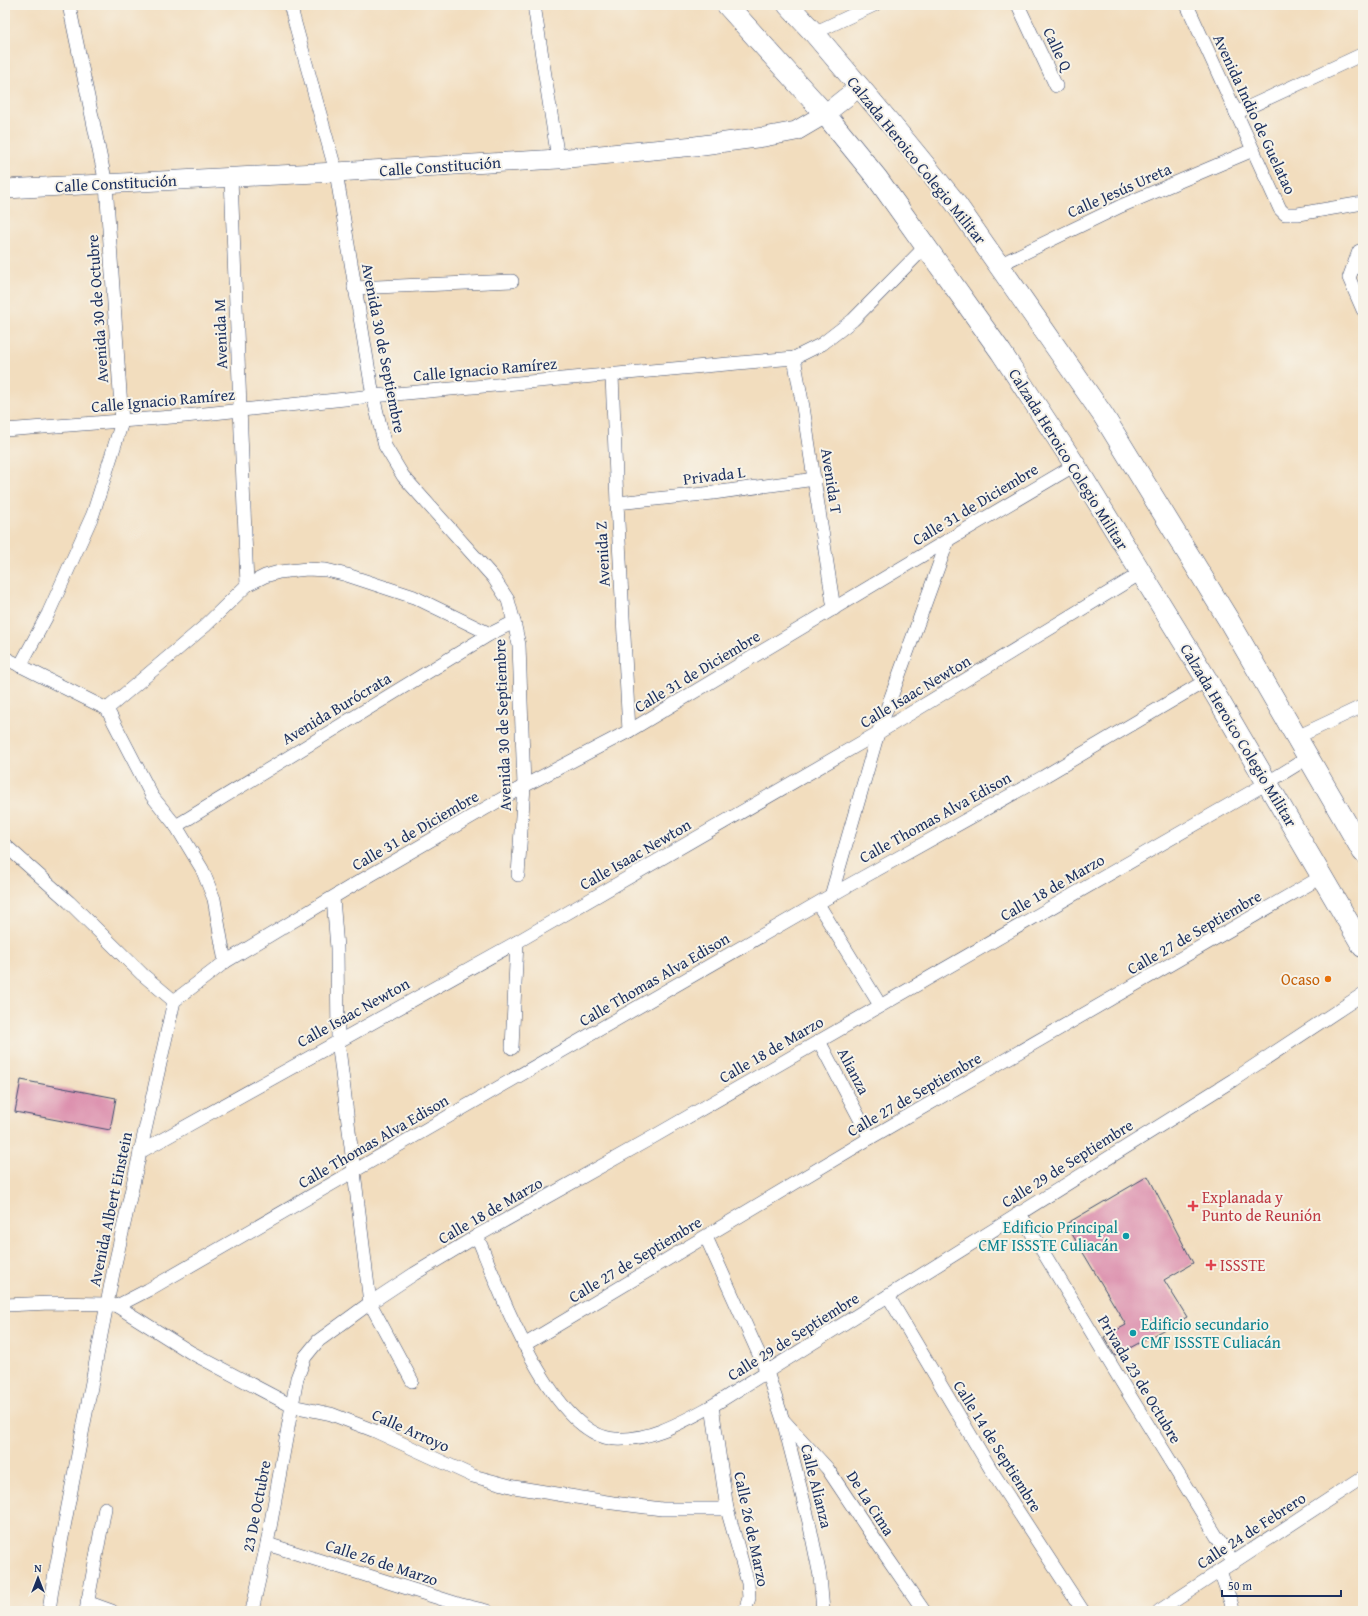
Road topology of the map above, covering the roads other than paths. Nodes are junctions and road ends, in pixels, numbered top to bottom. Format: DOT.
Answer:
graph roads {
  1 [pos="69,5"];
  2 [pos="290,5"];
  3 [pos="534,5"];
  4 [pos="727,5"];
  5 [pos="788,5"];
  6 [pos="874,5"];
  7 [pos="1018,5"];
  8 [pos="1187,5"];
  9 [pos="814,33"];
  10 [pos="1363,54"];
  11 [pos="1056,86"];
  12 [pos="859,87"];
  13 [pos="1236,113"];
  14 [pos="825,114"];
  15 [pos="1253,150"];
  16 [pos="558,159"];
  17 [pos="336,172"];
  18 [pos="231,178"];
  19 [pos="106,184"];
  20 [pos="5,189"];
  21 [pos="1363,203"];
  22 [pos="926,246"];
  23 [pos="1363,250"];
  24 [pos="1000,265"];
  25 [pos="512,281"];
  26 [pos="354,288"];
  27 [pos="1363,310"];
  28 [pos="794,358"];
  29 [pos="612,374"];
  30 [pos="373,396"];
  31 [pos="239,411"];
  32 [pos="122,422"];
  33 [pos="5,430"];
  34 [pos="1075,466"];
  35 [pos="815,479"];
  36 [pos="617,503"];
  37 [pos="948,540"];
  38 [pos="1141,573"];
  39 [pos="247,585"];
  40 [pos="834,609"];
  41 [pos="514,622"];
  42 [pos="490,634"];
  43 [pos="5,658"];
  44 [pos="20,666"];
  45 [pos="1207,680"];
  46 [pos="1363,706"];
  47 [pos="107,709"];
  48 [pos="629,731"];
  49 [pos="878,733"];
  50 [pos="1297,737"];
  51 [pos="1309,757"];
  52 [pos="1267,783"];
  53 [pos="524,786"];
  54 [pos="176,826"];
  55 [pos="5,845"];
  56 [pos="1363,852"];
  57 [pos="518,875"];
  58 [pos="1323,876"];
  59 [pos="831,896"];
  60 [pos="333,898"];
  61 [pos="818,904"];
  62 [pos="517,942"];
  63 [pos="1363,946"];
  64 [pos="225,962"];
  65 [pos="1363,994"];
  66 [pos="174,1001"];
  67 [pos="880,1005"];
  68 [pos="338,1040"];
  69 [pos="819,1041"];
  70 [pos="512,1048"];
  71 [pos="870,1138"];
  72 [pos="140,1152"];
  73 [pos="354,1171"];
  74 [pos="1019,1212"];
  75 [pos="477,1236"];
  76 [pos="706,1237"];
  77 [pos="888,1296"];
  78 [pos="370,1303"];
  79 [pos="5,1305"];
  80 [pos="112,1305"];
  81 [pos="524,1345"];
  82 [pos="767,1372"];
  83 [pos="412,1381"];
  84 [pos="292,1406"];
  85 [pos="712,1406"];
  86 [pos="783,1420"];
  87 [pos="1363,1478"];
  88 [pos="105,1508"];
  89 [pos="727,1508"];
  90 [pos="267,1544"];
  91 [pos="1233,1562"];
  92 [pos="1220,1571"];
  93 [pos="87,1606"];
  94 [pos="49,1611"];
  95 [pos="112,1611"];
  96 [pos="252,1611"];
  97 [pos="487,1611"];
  98 [pos="745,1611"];
  99 [pos="822,1611"];
  100 [pos="924,1611"];
  101 [pos="1083,1611"];
  102 [pos="1159,1611"];
  103 [pos="1234,1611"];
  1 -- 19 [label="street, Avenida 30 de Octubre"];
  2 -- 17 [label="street, Avenida 30 de Septiembre"];
  3 -- 16 [label="street"];
  4 -- 14 [label="main road, Calzada Heroico Colegio Militar"];
  5 -- 9 [label="main road, Calzada Heroico Colegio Militar"];
  6 -- 9 [label="street"];
  7 -- 11 [label="street, Calle Q"];
  8 -- 13 [label="street, Avenida Indio de Guelatao"];
  9 -- 12 [label="main road, Calzada Heroico Colegio Militar"];
  10 -- 13 [label="street"];
  12 -- 14 [label="street, Calle Constitución"];
  12 -- 24 [label="main road, Calzada Heroico Colegio Militar"];
  13 -- 15 [label="street, Avenida Indio de Guelatao"];
  14 -- 16 [label="street, Calle Constitución"];
  14 -- 22 [label="main road, Calzada Heroico Colegio Militar"];
  15 -- 21 [label="street, Avenida Indio de Guelatao"];
  15 -- 24 [label="street, Calle Jesús Ureta"];
  16 -- 17 [label="street, Calle Constitución"];
  17 -- 18 [label="street, Calle Constitución"];
  17 -- 26 [label="street, Avenida 30 de Septiembre"];
  18 -- 19 [label="street, Calle Constitución"];
  18 -- 31 [label="street, Avenida M"];
  19 -- 20 [label="street, Calle Constitución"];
  19 -- 32 [label="street, Avenida 30 de Octubre"];
  22 -- 28 [label="street, Calle Ignacio Ramírez"];
  22 -- 34 [label="main road, Calzada Heroico Colegio Militar"];
  23 -- 27 [label="street"];
  24 -- 50 [label="main road, Calzada Heroico Colegio Militar"];
  25 -- 26 [label="street"];
  26 -- 30 [label="street, Avenida 30 de Septiembre"];
  28 -- 29 [label="street, Calle Ignacio Ramírez"];
  28 -- 35 [label="street, Avenida T"];
  29 -- 30 [label="street, Calle Ignacio Ramírez"];
  29 -- 36 [label="street, Avenida Z"];
  30 -- 31 [label="street, Calle Ignacio Ramírez"];
  30 -- 41 [label="street, Avenida 30 de Septiembre"];
  31 -- 32 [label="street, Calle Ignacio Ramírez"];
  31 -- 39 [label="street, Avenida M"];
  32 -- 33 [label="street, Calle Ignacio Ramírez"];
  32 -- 44 [label="street, Avenida 30 de Octubre"];
  34 -- 37 [label="street, Calle 31 de Diciembre"];
  34 -- 38 [label="main road, Calzada Heroico Colegio Militar"];
  35 -- 36 [label="street, Privada L"];
  35 -- 40 [label="street, Avenida T"];
  36 -- 48 [label="street, Avenida Z"];
  37 -- 40 [label="street, Calle 31 de Diciembre"];
  37 -- 49 [label="street"];
  38 -- 45 [label="main road, Calzada Heroico Colegio Militar"];
  38 -- 49 [label="street, Calle Isaac Newton"];
  39 -- 42 [label="street"];
  39 -- 47 [label="street"];
  40 -- 48 [label="street, Calle 31 de Diciembre"];
  41 -- 42 [label="street, Avenida Burócrata"];
  41 -- 53 [label="street, Avenida 30 de Septiembre"];
  42 -- 54 [label="street, Avenida Burócrata"];
  43 -- 44 [label="street"];
  44 -- 47 [label="street"];
  45 -- 52 [label="main road, Calzada Heroico Colegio Militar"];
  45 -- 59 [label="street, Calle Thomas Alva Edison"];
  46 -- 50 [label="street"];
  47 -- 54 [label="street"];
  48 -- 53 [label="street, Calle 31 de Diciembre"];
  49 -- 59 [label="street"];
  49 -- 62 [label="street, Calle Isaac Newton"];
  50 -- 51 [label="main road, Calzada Heroico Colegio Militar"];
  51 -- 52 [label="street, Calle 18 de Marzo"];
  51 -- 56 [label="main road, Calzada Heroico Colegio Militar"];
  52 -- 58 [label="main road, Calzada Heroico Colegio Militar"];
  52 -- 67 [label="street, Calle 18 de Marzo"];
  53 -- 57 [label="street, Avenida 30 de Septiembre"];
  53 -- 60 [label="street, Calle 31 de Diciembre"];
  54 -- 64 [label="street"];
  55 -- 66 [label="street"];
  58 -- 63 [label="main road, Calzada Heroico Colegio Militar"];
  58 -- 71 [label="street, Calle 27 de Septiembre"];
  59 -- 61 [label="street, Calle Thomas Alva Edison"];
  60 -- 64 [label="street"];
  60 -- 68 [label="street"];
  61 -- 67 [label="street"];
  61 -- 73 [label="street, Calle Thomas Alva Edison"];
  62 -- 68 [label="street, Calle Isaac Newton"];
  62 -- 70 [label="street"];
  64 -- 66 [label="street"];
  65 -- 74 [label="street, Calle 29 de Septiembre"];
  66 -- 72 [label="street, Avenida Albert Einstein"];
  67 -- 69 [label="street, Calle 18 de Marzo"];
  68 -- 72 [label="street, Calle Isaac Newton"];
  68 -- 73 [label="street"];
  69 -- 71 [label="street, Alianza"];
  69 -- 75 [label="street, Calle 18 de Marzo"];
  71 -- 76 [label="street, Calle 27 de Septiembre"];
  72 -- 80 [label="street, Avenida Albert Einstein"];
  73 -- 78 [label="street"];
  73 -- 80 [label="street, Calle Thomas Alva Edison"];
  74 -- 77 [label="street, Calle 29 de Septiembre"];
  74 -- 91 [label="street, Privada 23 de Octubre"];
  75 -- 78 [label="street, Calle 18 de Marzo"];
  75 -- 81 [label="street, Calle 29 de Septiembre"];
  76 -- 81 [label="street, Calle 27 de Septiembre"];
  76 -- 82 [label="street"];
  77 -- 82 [label="street, Calle 29 de Septiembre"];
  77 -- 101 [label="street, Calle 14 de Septiembre"];
  78 -- 83 [label="street"];
  78 -- 84 [label="street, Calle 18 de Marzo"];
  79 -- 80 [label="street"];
  80 -- 84 [label="street, Calle Arroyo"];
  80 -- 94 [label="street, Avenida Albert Einstein"];
  81 -- 85 [label="street, Calle 29 de Septiembre"];
  82 -- 85 [label="street, Calle 29 de Septiembre"];
  82 -- 86 [label="street, Calle Alianza"];
  84 -- 89 [label="street, Calle Arroyo"];
  84 -- 90 [label="street, 23 De Octubre"];
  85 -- 89 [label="street, Calle 26 de Marzo"];
  86 -- 99 [label="street, Calle Alianza"];
  86 -- 100 [label="street, De La Cima"];
  87 -- 91 [label="street, Calle 24 de Febrero"];
  88 -- 93 [label="street"];
  89 -- 98 [label="street, Calle 26 de Marzo"];
  90 -- 96 [label="street, 23 De Octubre"];
  90 -- 97 [label="street, Calle 26 de Marzo"];
  91 -- 92 [label="street, Calle 24 de Febrero"];
  92 -- 102 [label="street, Calle 24 de Febrero"];
  92 -- 103 [label="street"];
  93 -- 95 [label="street"];
}
